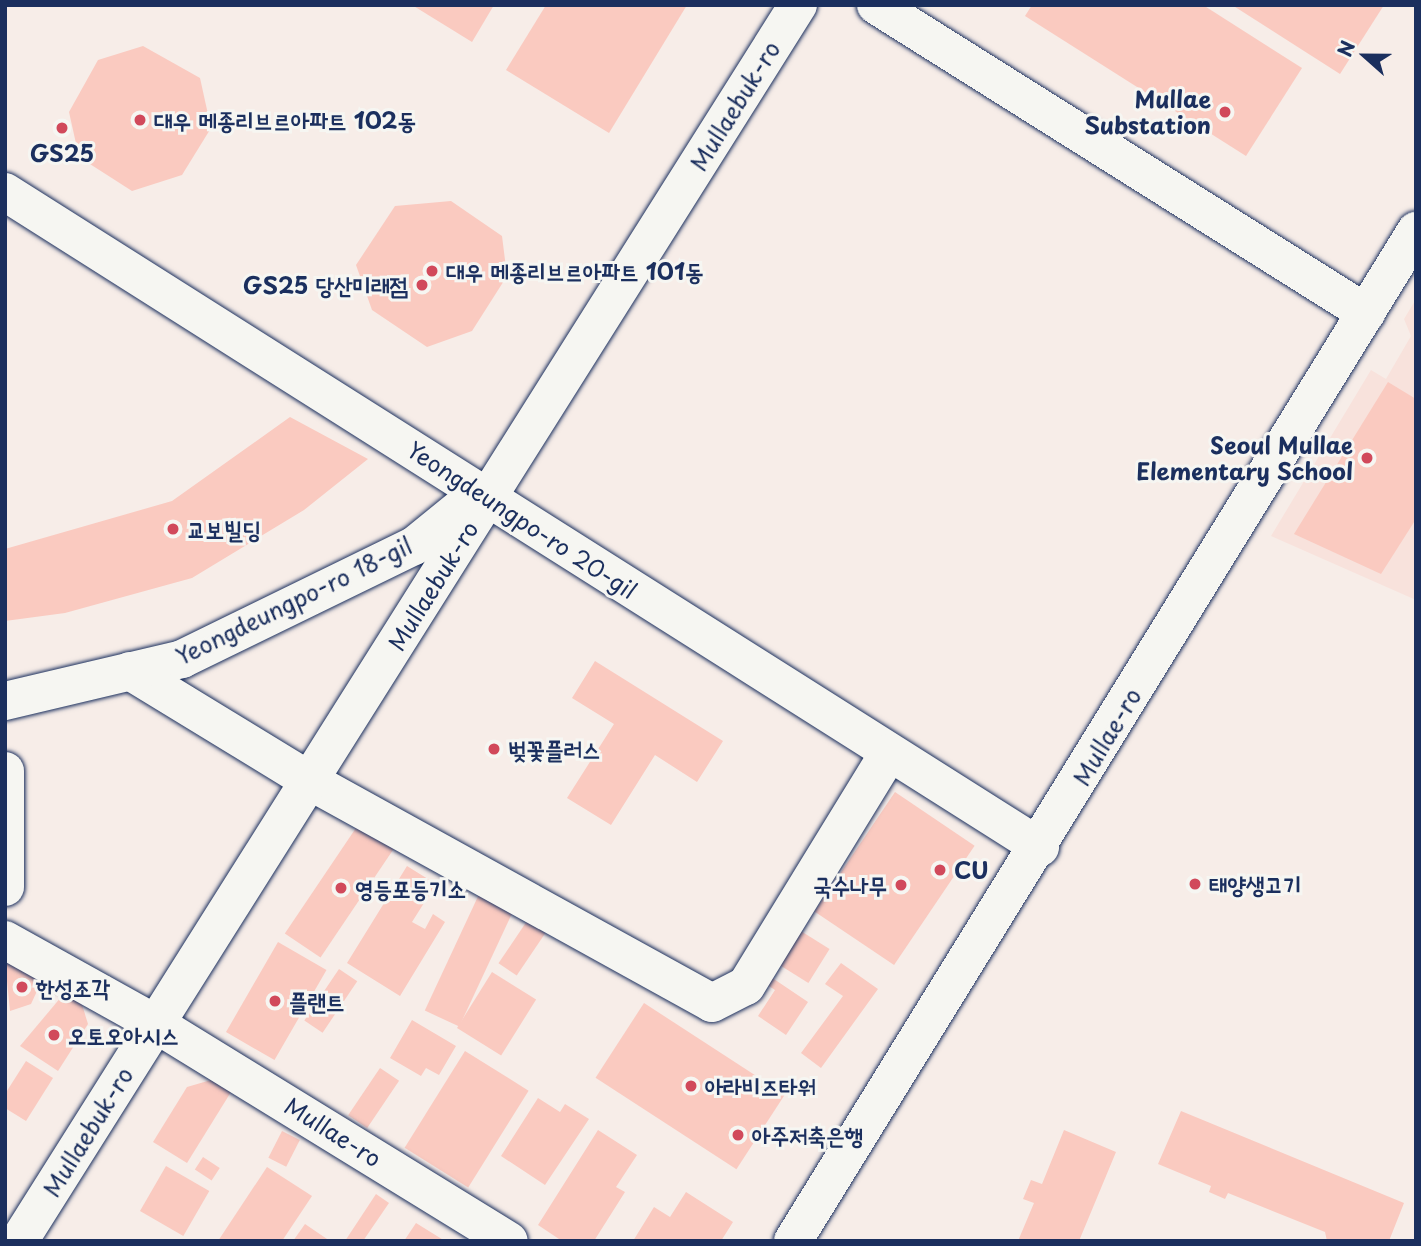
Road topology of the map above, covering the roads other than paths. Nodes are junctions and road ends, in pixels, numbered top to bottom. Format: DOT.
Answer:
graph roads {
  1 [pos="798,5"];
  2 [pos="876,5"];
  3 [pos="5,192"];
  4 [pos="1410,251"];
  5 [pos="1366,313"];
  6 [pos="489,498"];
  7 [pos="130,671"];
  8 [pos="5,701"];
  9 [pos="889,753"];
  10 [pos="5,771"];
  11 [pos="310,781"];
  12 [pos="1040,847"];
  13 [pos="5,887"];
  14 [pos="5,940"];
  15 [pos="156,1024"];
  16 [pos="19,1241"];
  17 [pos="509,1241"];
  18 [pos="793,1241"];
  1 -- 6 [label="street, Mullaebuk-ro"];
  2 -- 5 [label="street"];
  3 -- 6 [label="street, Yeongdeungpo-ro 20-gil"];
  4 -- 5 [label="street, Mullae-ro"];
  5 -- 12 [label="street, Mullae-ro"];
  6 -- 7 [label="street, Yeongdeungpo-ro 18-gil"];
  6 -- 9 [label="street, Yeongdeungpo-ro 20-gil"];
  6 -- 11 [label="street, Mullaebuk-ro"];
  7 -- 8 [label="street, Yeongdeungpo-ro 18-gil"];
  7 -- 11 [label="street"];
  9 -- 11 [label="street"];
  9 -- 12 [label="street, Yeongdeungpo-ro 20-gil"];
  10 -- 13 [label="street"];
  11 -- 15 [label="street, Mullaebuk-ro"];
  12 -- 18 [label="street, Mullae-ro"];
  14 -- 15 [label="street"];
  15 -- 16 [label="street, Mullaebuk-ro"];
  15 -- 17 [label="street, Mullae-ro"];
}
